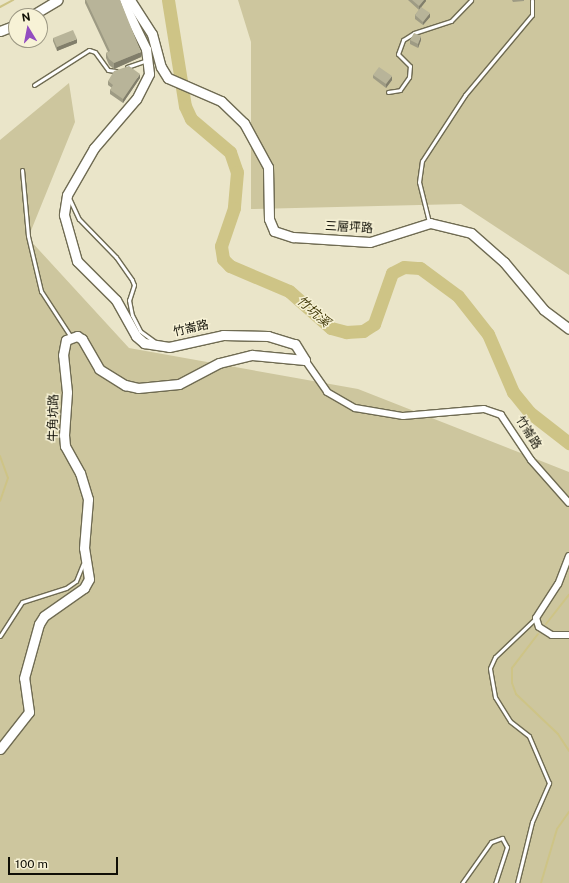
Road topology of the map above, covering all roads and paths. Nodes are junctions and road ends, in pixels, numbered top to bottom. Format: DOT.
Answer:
graph roads {
  1 [pos="58,0"];
  2 [pos="122,0"];
  3 [pos="130,0"];
  4 [pos="471,0"];
  5 [pos="532,0"];
  6 [pos="44,8"];
  7 [pos="148,60"];
  8 [pos="34,85"];
  9 [pos="388,92"];
  10 [pos="22,170"];
  11 [pos="67,195"];
  12 [pos="430,223"];
  13 [pos="569,328"];
  14 [pos="71,337"];
  15 [pos="174,346"];
  16 [pos="305,360"];
  17 [pos="569,503"];
  18 [pos="569,556"];
  19 [pos="85,559"];
  20 [pos="536,618"];
  21 [pos="569,635"];
  22 [pos="0,636"];
  23 [pos="0,749"];
  24 [pos="462,883"];
  25 [pos="495,883"];
  26 [pos="517,883"];
  1 -- 6 [label="street"];
  2 -- 7 [label="street, 竹崙路"];
  3 -- 12 [label="street, 三層坪路"];
  4 -- 9 [label="lane"];
  5 -- 12 [label="lane"];
  7 -- 8 [label="lane"];
  7 -- 11 [label="street, 竹崙路"];
  10 -- 14 [label="lane"];
  11 -- 15 [label="lane"];
  11 -- 15 [label="street, 竹崙路"];
  12 -- 13 [label="street"];
  14 -- 16 [label="street"];
  14 -- 19 [label="street, 牛角坑路"];
  15 -- 16 [label="street, 竹崙路"];
  16 -- 17 [label="street, 竹崙路"];
  18 -- 20 [label="street"];
  19 -- 22 [label="lane"];
  19 -- 23 [label="street, 牛角坑路"];
  20 -- 21 [label="street"];
  20 -- 26 [label="lane"];
  24 -- 25 [label="lane"];
}
